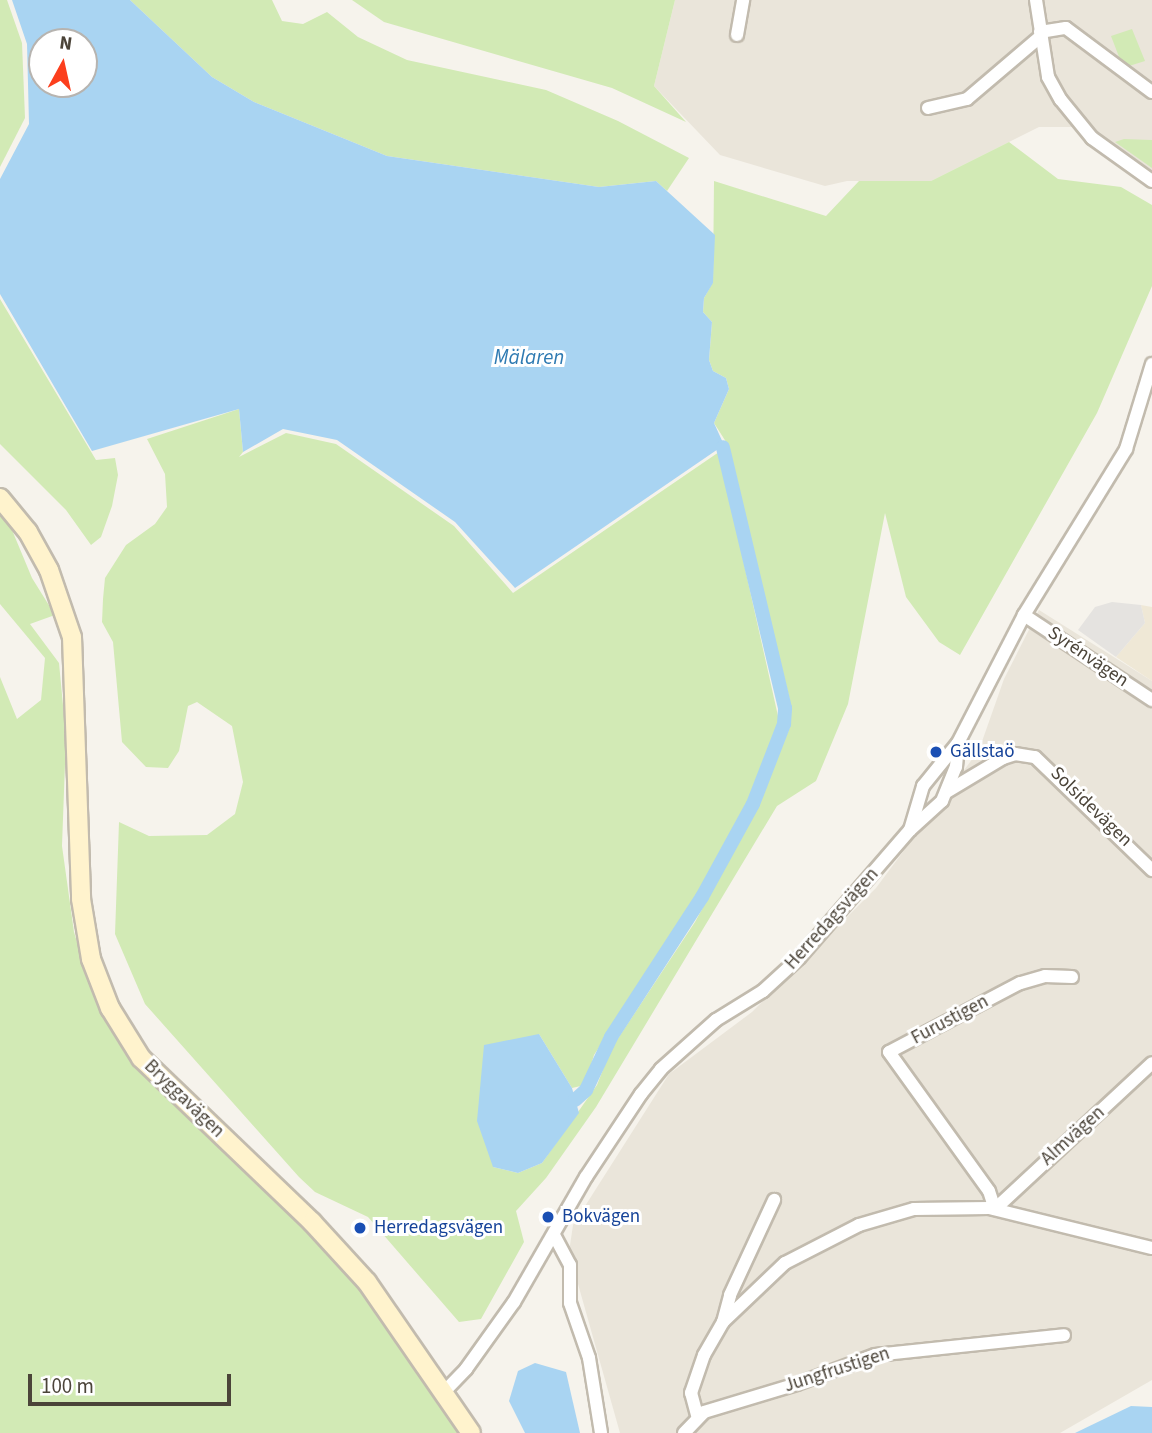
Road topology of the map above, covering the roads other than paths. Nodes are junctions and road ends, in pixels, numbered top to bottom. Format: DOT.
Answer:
graph roads {
  1 [pos="743,0"];
  2 [pos="1036,0"];
  3 [pos="1041,34"];
  4 [pos="737,35"];
  5 [pos="1152,92"];
  6 [pos="928,108"];
  7 [pos="1152,181"];
  8 [pos="1152,364"];
  9 [pos="0,498"];
  10 [pos="1024,615"];
  11 [pos="1152,700"];
  12 [pos="958,743"];
  13 [pos="948,791"];
  14 [pos="910,830"];
  15 [pos="1152,870"];
  16 [pos="1072,977"];
  17 [pos="1152,1063"];
  18 [pos="774,1200"];
  19 [pos="995,1209"];
  20 [pos="554,1235"];
  21 [pos="1152,1248"];
  22 [pos="723,1322"];
  23 [pos="1064,1335"];
  24 [pos="442,1394"];
  25 [pos="697,1416"];
  26 [pos="471,1433"];
  27 [pos="601,1433"];
  28 [pos="684,1433"];
  1 -- 4 [label="street"];
  2 -- 3 [label="street"];
  3 -- 5 [label="street"];
  3 -- 6 [label="street"];
  3 -- 7 [label="street"];
  8 -- 10 [label="street, Herredagsvägen"];
  9 -- 24 [label="main road, Bryggavägen"];
  10 -- 11 [label="street, Syrénvägen"];
  10 -- 12 [label="street, Herredagsvägen"];
  12 -- 13 [label="street, Herredagsvägen"];
  12 -- 14 [label="street, Herredagsvägen"];
  13 -- 14 [label="street, Herredagsvägen"];
  13 -- 15 [label="street, Solsidevägen"];
  14 -- 20 [label="street, Herredagsvägen"];
  16 -- 19 [label="street, Furustigen"];
  17 -- 19 [label="street, Almvägen"];
  18 -- 22 [label="street"];
  19 -- 21 [label="street"];
  19 -- 22 [label="street"];
  20 -- 24 [label="street, Herredagsvägen"];
  20 -- 27 [label="street"];
  22 -- 25 [label="street"];
  23 -- 25 [label="street, Jungfrustigen"];
  24 -- 26 [label="main road, Bryggavägen"];
  25 -- 28 [label="street"];
}
